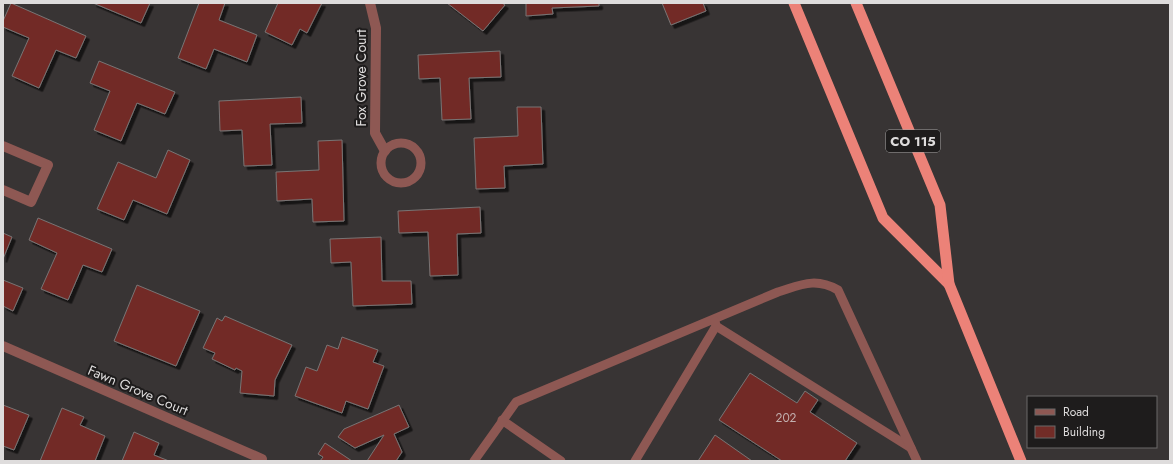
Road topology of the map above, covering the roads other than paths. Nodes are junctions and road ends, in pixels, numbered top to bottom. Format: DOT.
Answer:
graph roads {
  1 [pos="370,3"];
  2 [pos="794,3"];
  3 [pos="856,3"];
  4 [pos="3,146"];
  5 [pos="385,151"];
  6 [pos="3,190"];
  7 [pos="949,284"];
  8 [pos="715,322"];
  9 [pos="3,346"];
  10 [pos="502,420"];
  11 [pos="911,448"];
  12 [pos="262,459"];
  13 [pos="474,461"];
  14 [pos="561,461"];
  15 [pos="635,461"];
  16 [pos="917,461"];
  17 [pos="1021,461"];
  1 -- 5 [label="street, Fox Grove Court"];
  2 -- 7 [label="highway, CO 115"];
  3 -- 7 [label="highway, CO 115"];
  4 -- 6 [label="street"];
  5 -- 5 [label="lane"];
  7 -- 17 [label="highway, CO 115"];
  8 -- 10 [label="lane"];
  8 -- 11 [label="lane"];
  8 -- 11 [label="lane"];
  8 -- 15 [label="lane"];
  9 -- 12 [label="street, Fawn Grove Court"];
  10 -- 13 [label="lane"];
  10 -- 14 [label="lane"];
  11 -- 16 [label="lane"];
}
